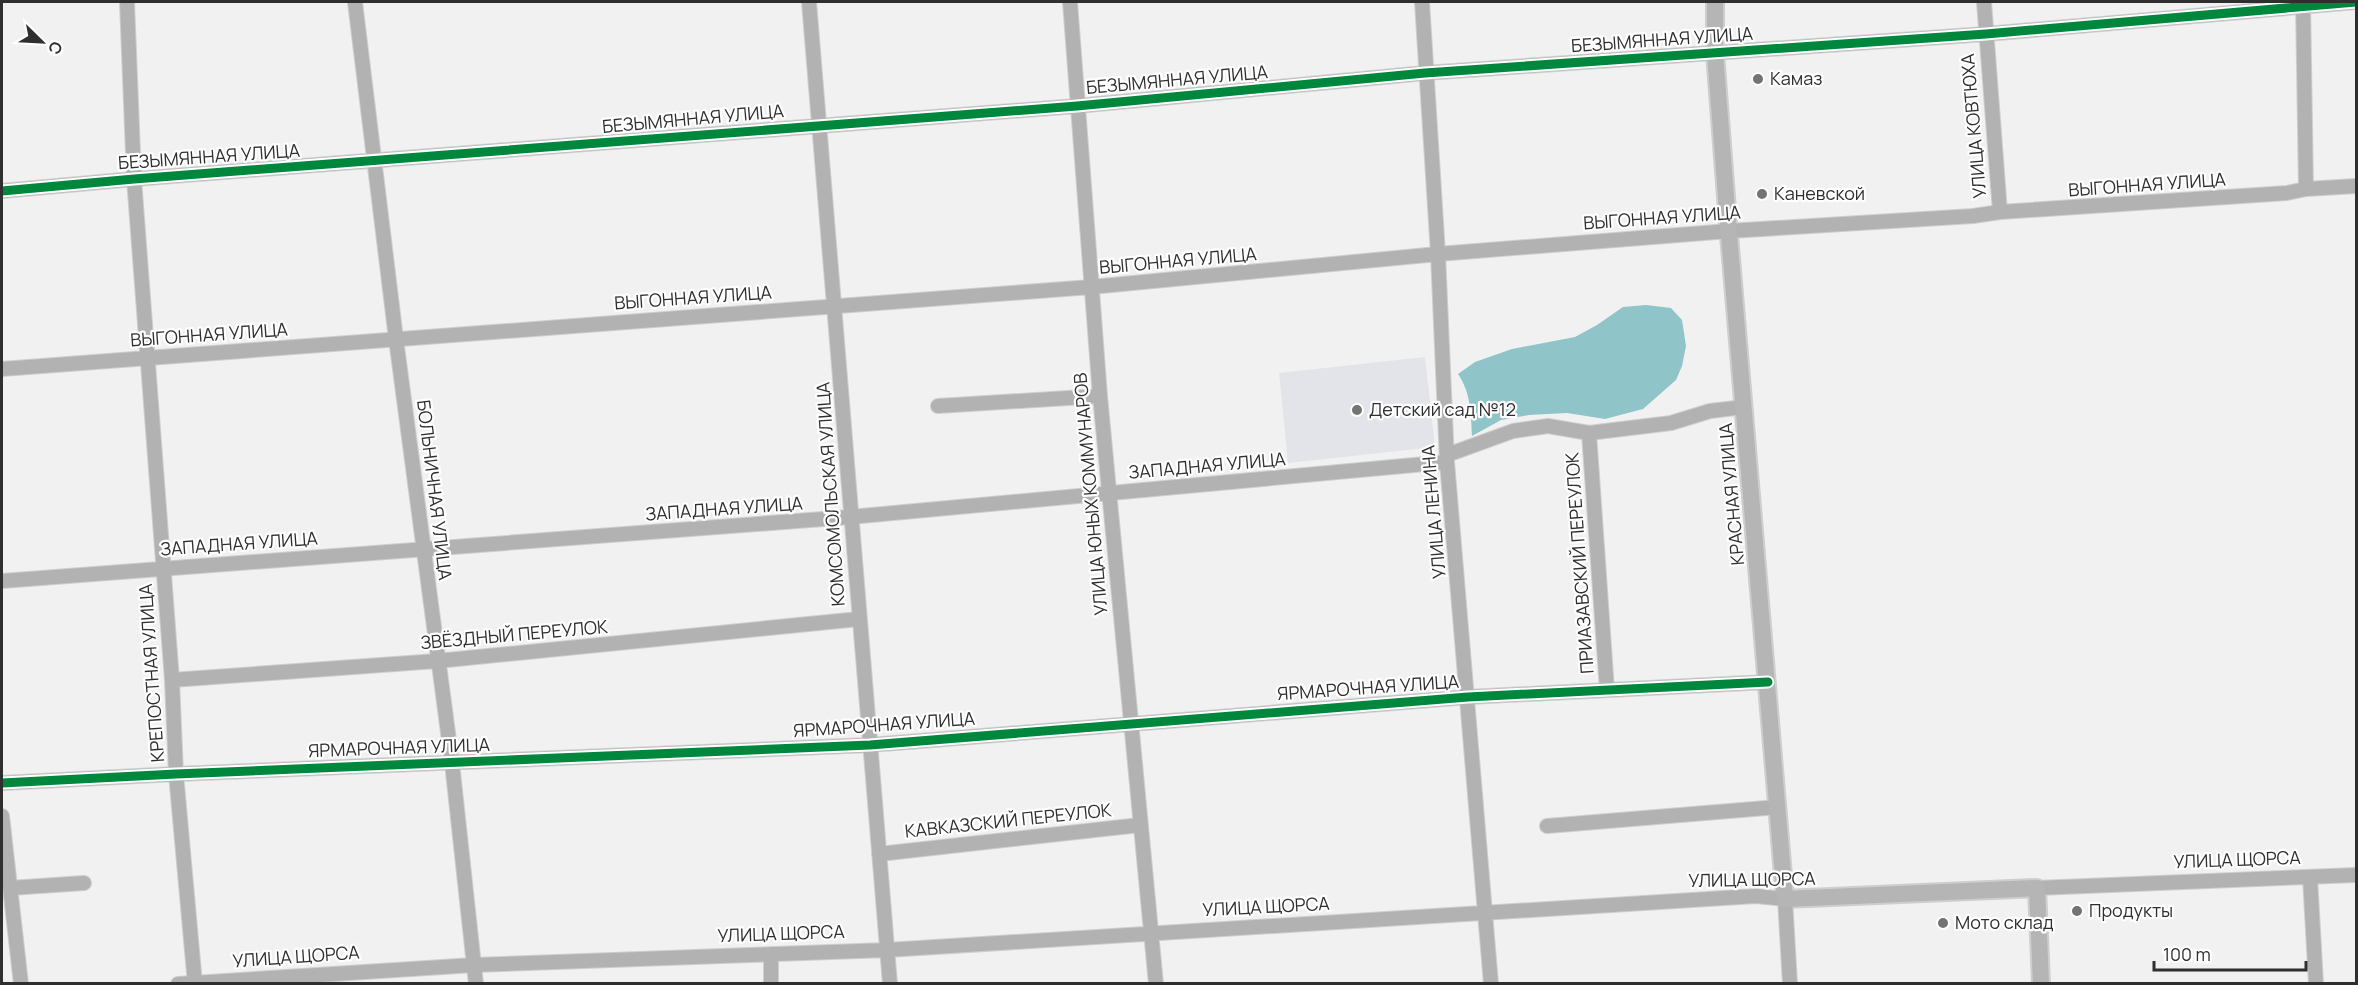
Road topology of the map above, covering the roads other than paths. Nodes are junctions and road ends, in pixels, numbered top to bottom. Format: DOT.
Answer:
graph roads {
  1 [pos="127,2"];
  2 [pos="355,2"];
  3 [pos="809,2"];
  4 [pos="1070,2"];
  5 [pos="1422,2"];
  6 [pos="1715,2"];
  7 [pos="1984,2"];
  8 [pos="2356,2"];
  9 [pos="2303,4"];
  10 [pos="1986,34"];
  11 [pos="1715,53"];
  12 [pos="1425,73"];
  13 [pos="1077,106"];
  14 [pos="818,125"];
  15 [pos="374,160"];
  16 [pos="134,178"];
  17 [pos="2356,186"];
  18 [pos="2306,189"];
  19 [pos="2,191"];
  20 [pos="2000,212"];
  21 [pos="1729,231"];
  22 [pos="1438,254"];
  23 [pos="1091,287"];
  24 [pos="835,305"];
  25 [pos="396,339"];
  26 [pos="148,357"];
  27 [pos="2,369"];
  28 [pos="1100,396"];
  29 [pos="938,406"];
  30 [pos="1744,407"];
  31 [pos="1589,433"];
  32 [pos="1447,458"];
  33 [pos="1109,493"];
  34 [pos="850,518"];
  35 [pos="424,549"];
  36 [pos="164,568"];
  37 [pos="2,581"];
  38 [pos="859,619"];
  39 [pos="437,661"];
  40 [pos="172,680"];
  41 [pos="1768,682"];
  42 [pos="1607,690"];
  43 [pos="1468,697"];
  44 [pos="1131,723"];
  45 [pos="870,745"];
  46 [pos="452,763"];
  47 [pos="176,774"];
  48 [pos="2,783"];
  49 [pos="1778,807"];
  50 [pos="2,816"];
  51 [pos="1140,825"];
  52 [pos="1547,826"];
  53 [pos="879,854"];
  54 [pos="2356,875"];
  55 [pos="2310,877"];
  56 [pos="84,883"];
  57 [pos="2037,888"];
  58 [pos="8,895"];
  59 [pos="1785,899"];
  60 [pos="1486,914"];
  61 [pos="1150,933"];
  62 [pos="887,950"];
  63 [pos="771,954"];
  64 [pos="474,965"];
  65 [pos="195,983"];
  66 [pos="21,984"];
  67 [pos="178,984"];
  68 [pos="476,984"];
  69 [pos="771,984"];
  70 [pos="890,984"];
  71 [pos="1156,984"];
  72 [pos="1491,984"];
  73 [pos="1791,984"];
  74 [pos="2041,984"];
  75 [pos="2316,984"];
  1 -- 16 [label="street, КРЕПОСТНАЯ УЛИЦА"];
  2 -- 15 [label="street, БОЛЬНИЧНАЯ УЛИЦА"];
  3 -- 14 [label="street, КОМСОМОЛЬСКАЯ УЛИЦА"];
  4 -- 13 [label="street, УЛИЦА ЮНЫХ КОММУНАРОВ"];
  5 -- 12 [label="street, УЛИЦА ЛЕНИНА"];
  6 -- 11 [label="main road, КРАСНАЯ УЛИЦА"];
  7 -- 10 [label="street, УЛИЦА КОВТЮХА"];
  8 -- 9 [label="street, БЕЗЫМЯННАЯ УЛИЦА"];
  9 -- 10 [label="street, БЕЗЫМЯННАЯ УЛИЦА"];
  9 -- 18 [label="street"];
  10 -- 11 [label="street, БЕЗЫМЯННАЯ УЛИЦА"];
  10 -- 20 [label="street, УЛИЦА КОВТЮХА"];
  11 -- 12 [label="street, БЕЗЫМЯННАЯ УЛИЦА"];
  11 -- 21 [label="main road, КРАСНАЯ УЛИЦА"];
  12 -- 13 [label="street, БЕЗЫМЯННАЯ УЛИЦА"];
  12 -- 22 [label="street, УЛИЦА ЛЕНИНА"];
  13 -- 14 [label="street, БЕЗЫМЯННАЯ УЛИЦА"];
  13 -- 23 [label="street, УЛИЦА ЮНЫХ КОММУНАРОВ"];
  14 -- 15 [label="street, БЕЗЫМЯННАЯ УЛИЦА"];
  14 -- 24 [label="street, КОМСОМОЛЬСКАЯ УЛИЦА"];
  15 -- 16 [label="street, БЕЗЫМЯННАЯ УЛИЦА"];
  15 -- 25 [label="street, БОЛЬНИЧНАЯ УЛИЦА"];
  16 -- 19 [label="street, БЕЗЫМЯННАЯ УЛИЦА"];
  16 -- 26 [label="street, КРЕПОСТНАЯ УЛИЦА"];
  17 -- 18 [label="street, ВЫГОННАЯ УЛИЦА"];
  18 -- 20 [label="street, ВЫГОННАЯ УЛИЦА"];
  20 -- 21 [label="street, ВЫГОННАЯ УЛИЦА"];
  21 -- 22 [label="street, ВЫГОННАЯ УЛИЦА"];
  21 -- 30 [label="main road, КРАСНАЯ УЛИЦА"];
  22 -- 23 [label="street, ВЫГОННАЯ УЛИЦА"];
  22 -- 32 [label="street, УЛИЦА ЛЕНИНА"];
  23 -- 24 [label="street, ВЫГОННАЯ УЛИЦА"];
  23 -- 28 [label="street, УЛИЦА ЮНЫХ КОММУНАРОВ"];
  24 -- 25 [label="street, ВЫГОННАЯ УЛИЦА"];
  24 -- 34 [label="street, КОМСОМОЛЬСКАЯ УЛИЦА"];
  25 -- 26 [label="street, ВЫГОННАЯ УЛИЦА"];
  25 -- 35 [label="street, БОЛЬНИЧНАЯ УЛИЦА"];
  26 -- 27 [label="street, ВЫГОННАЯ УЛИЦА"];
  26 -- 36 [label="street, КРЕПОСТНАЯ УЛИЦА"];
  28 -- 29 [label="street"];
  28 -- 33 [label="street, УЛИЦА ЮНЫХ КОММУНАРОВ"];
  30 -- 31 [label="street, ЗАПАДНАЯ УЛИЦА"];
  30 -- 41 [label="main road, КРАСНАЯ УЛИЦА"];
  31 -- 32 [label="street, ЗАПАДНАЯ УЛИЦА"];
  31 -- 42 [label="street, ПРИАЗАВСКИЙ ПЕРЕУЛОК"];
  32 -- 33 [label="street, ЗАПАДНАЯ УЛИЦА"];
  32 -- 43 [label="street, УЛИЦА ЛЕНИНА"];
  33 -- 34 [label="street, ЗАПАДНАЯ УЛИЦА"];
  33 -- 44 [label="street, УЛИЦА ЮНЫХ КОММУНАРОВ"];
  34 -- 35 [label="street, ЗАПАДНАЯ УЛИЦА"];
  34 -- 38 [label="street, КОМСОМОЛЬСКАЯ УЛИЦА"];
  35 -- 36 [label="street, ЗАПАДНАЯ УЛИЦА"];
  35 -- 39 [label="street, БОЛЬНИЧНАЯ УЛИЦА"];
  36 -- 37 [label="street, ЗАПАДНАЯ УЛИЦА"];
  36 -- 40 [label="street, КРЕПОСТНАЯ УЛИЦА"];
  38 -- 39 [label="street, ЗВЁЗДНЫЙ ПЕРЕУЛОК"];
  38 -- 45 [label="street, КОМСОМОЛЬСКАЯ УЛИЦА"];
  39 -- 40 [label="street, ЗВЁЗДНЫЙ ПЕРЕУЛОК"];
  39 -- 46 [label="street, БОЛЬНИЧНАЯ УЛИЦА"];
  40 -- 47 [label="street, КРЕПОСТНАЯ УЛИЦА"];
  41 -- 42 [label="street, ЯРМАРОЧНАЯ УЛИЦА"];
  41 -- 49 [label="main road, КРАСНАЯ УЛИЦА"];
  42 -- 43 [label="street, ЯРМАРОЧНАЯ УЛИЦА"];
  43 -- 44 [label="street, ЯРМАРОЧНАЯ УЛИЦА"];
  43 -- 60 [label="street, УЛИЦА ЛЕНИНА"];
  44 -- 45 [label="street, ЯРМАРОЧНАЯ УЛИЦА"];
  44 -- 51 [label="street, УЛИЦА ЮНЫХ КОММУНАРОВ"];
  45 -- 46 [label="street, ЯРМАРОЧНАЯ УЛИЦА"];
  45 -- 53 [label="street, КОМСОМОЛЬСКАЯ УЛИЦА"];
  46 -- 47 [label="street, ЯРМАРОЧНАЯ УЛИЦА"];
  46 -- 64 [label="street, БОЛЬНИЧНАЯ УЛИЦА"];
  47 -- 48 [label="street, ЯРМАРОЧНАЯ УЛИЦА"];
  47 -- 65 [label="street, КРЕПОСТНАЯ УЛИЦА"];
  49 -- 52 [label="street"];
  49 -- 59 [label="main road, КРАСНАЯ УЛИЦА"];
  50 -- 58 [label="street"];
  51 -- 53 [label="street, КАВКАЗСКИЙ ПЕРЕУЛОК"];
  51 -- 61 [label="street, УЛИЦА ЮНЫХ КОММУНАРОВ"];
  53 -- 62 [label="street, КОМСОМОЛЬСКАЯ УЛИЦА"];
  54 -- 55 [label="street, УЛИЦА ЩОРСА"];
  55 -- 57 [label="street, УЛИЦА ЩОРСА"];
  55 -- 75 [label="street"];
  56 -- 58 [label="street"];
  57 -- 59 [label="main road, УЛИЦА ЩОРСА"];
  57 -- 74 [label="main road"];
  58 -- 66 [label="street"];
  59 -- 60 [label="street, УЛИЦА ЩОРСА"];
  59 -- 73 [label="street, КРАСНАЯ УЛИЦА"];
  60 -- 61 [label="street, УЛИЦА ЩОРСА"];
  60 -- 72 [label="street, УЛИЦА ЛЕНИНА"];
  61 -- 62 [label="street, УЛИЦА ЩОРСА"];
  61 -- 71 [label="street, УЛИЦА ЮНЫХ КОММУНАРОВ"];
  62 -- 63 [label="street, УЛИЦА ЩОРСА"];
  62 -- 70 [label="street, КОМСОМОЛЬСКАЯ УЛИЦА"];
  63 -- 64 [label="street, УЛИЦА ЩОРСА"];
  63 -- 69 [label="street"];
  64 -- 65 [label="street, УЛИЦА ЩОРСА"];
  64 -- 68 [label="street, БОЛЬНИЧНАЯ УЛИЦА"];
  65 -- 67 [label="street, УЛИЦА ЩОРСА"];
}
